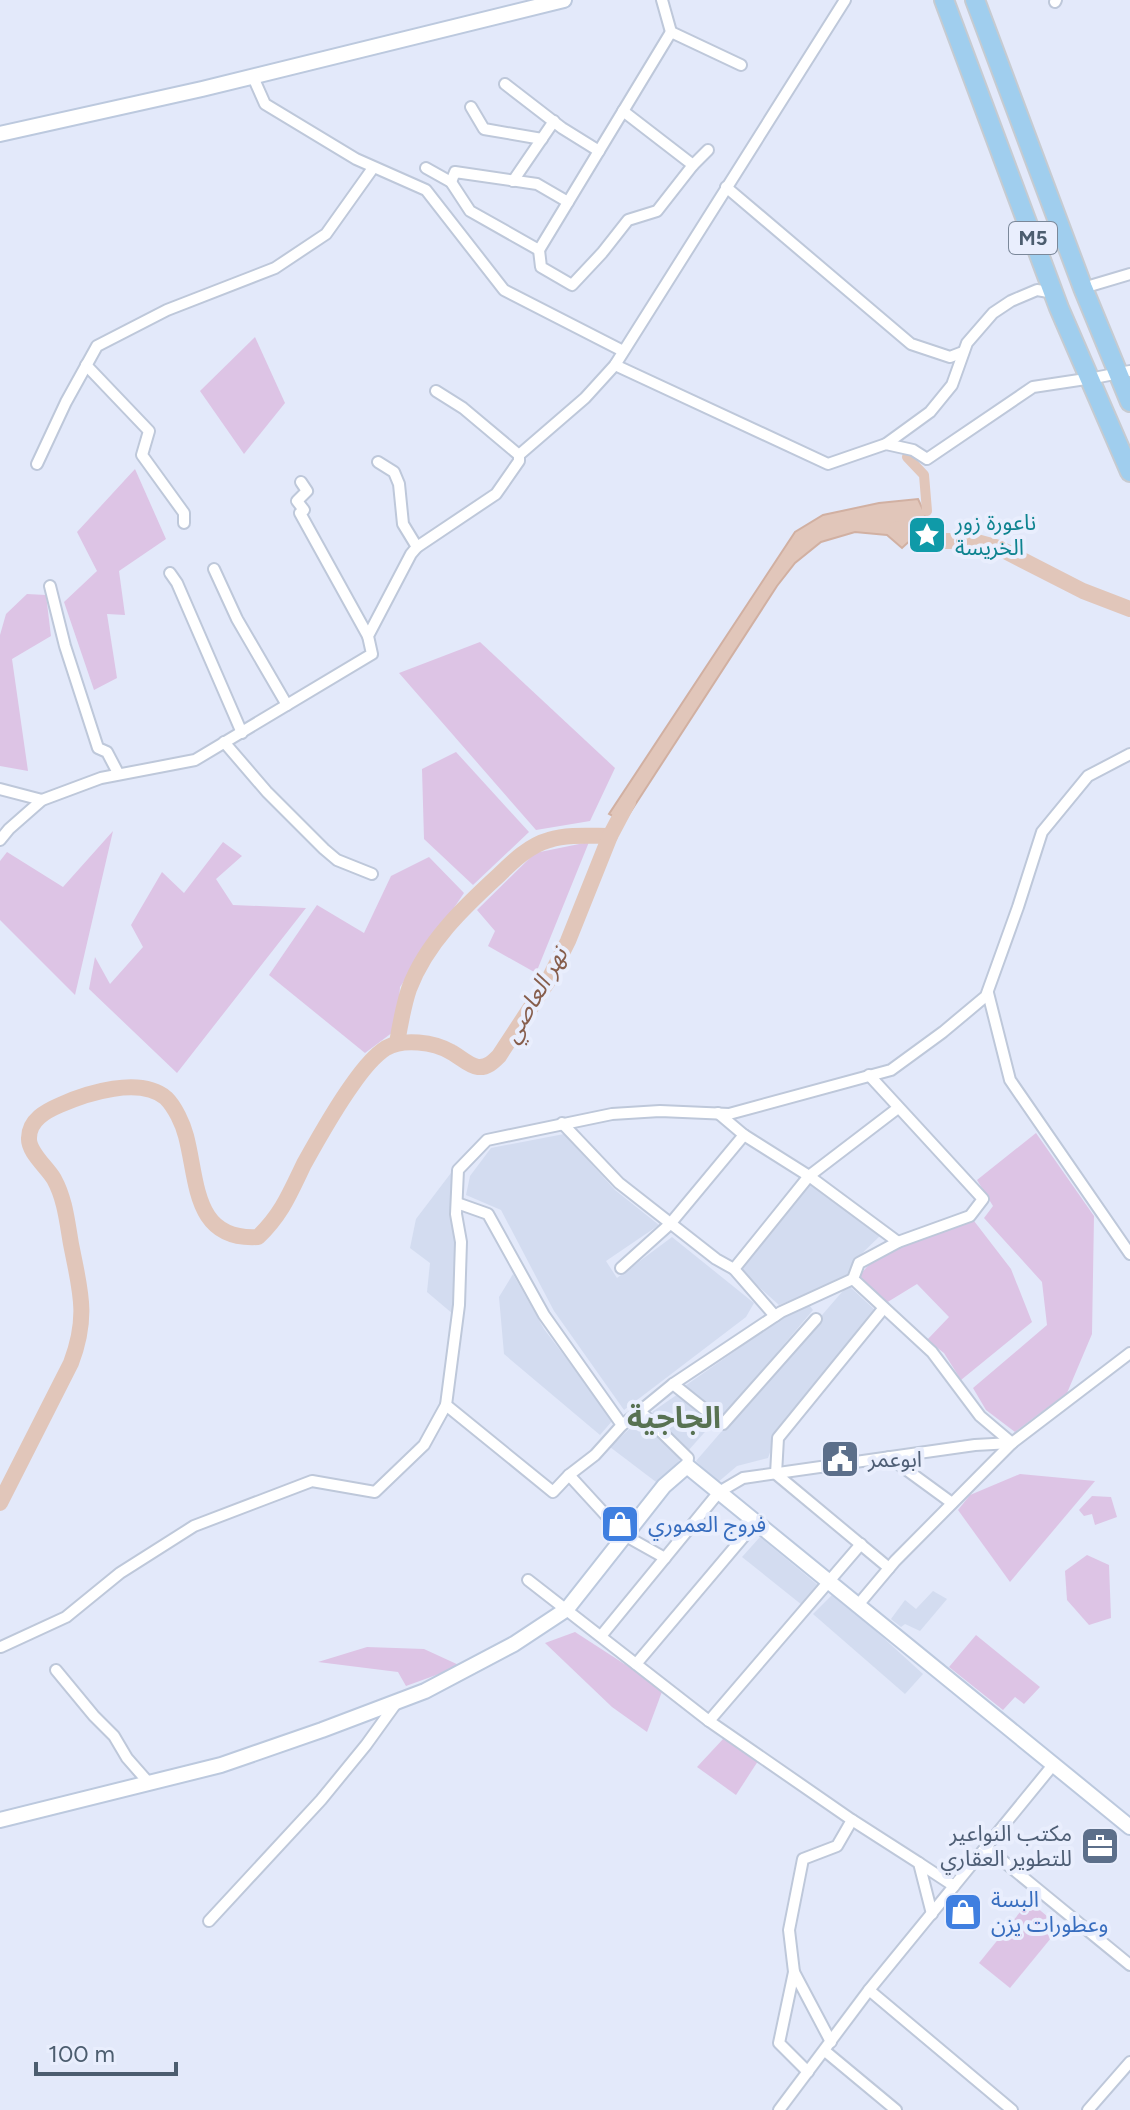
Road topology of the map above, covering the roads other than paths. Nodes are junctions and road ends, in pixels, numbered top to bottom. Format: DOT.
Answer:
graph roads {
  1 [pos="564,0"];
  2 [pos="662,0"];
  3 [pos="845,0"];
  4 [pos="944,0"];
  5 [pos="975,0"];
  6 [pos="671,32"];
  7 [pos="741,65"];
  8 [pos="253,77"];
  9 [pos="505,84"];
  10 [pos="471,107"];
  11 [pos="623,111"];
  12 [pos="554,121"];
  13 [pos="0,134"];
  14 [pos="542,139"];
  15 [pos="708,150"];
  16 [pos="599,151"];
  17 [pos="693,165"];
  18 [pos="373,168"];
  19 [pos="426,168"];
  20 [pos="513,181"];
  21 [pos="451,182"];
  22 [pos="726,187"];
  23 [pos="568,202"];
  24 [pos="539,250"];
  25 [pos="1130,274"];
  26 [pos="1083,288"];
  27 [pos="1054,293"];
  28 [pos="623,351"];
  29 [pos="963,352"];
  30 [pos="86,365"];
  31 [pos="615,365"];
  32 [pos="1124,372"];
  33 [pos="1090,379"];
  34 [pos="436,391"];
  35 [pos="1130,402"];
  36 [pos="886,444"];
  37 [pos="519,455"];
  38 [pos="378,462"];
  39 [pos="37,464"];
  40 [pos="1130,472"];
  41 [pos="301,482"];
  42 [pos="184,523"];
  43 [pos="417,547"];
  44 [pos="214,569"];
  45 [pos="170,573"];
  46 [pos="50,586"];
  47 [pos="368,636"];
  48 [pos="287,705"];
  49 [pos="242,733"];
  50 [pos="224,742"];
  51 [pos="1130,754"];
  52 [pos="118,773"];
  53 [pos="0,789"];
  54 [pos="42,800"];
  55 [pos="0,840"];
  56 [pos="372,874"];
  57 [pos="988,993"];
  58 [pos="869,1075"];
  59 [pos="898,1108"];
  60 [pos="718,1113"];
  61 [pos="562,1123"];
  62 [pos="744,1135"];
  63 [pos="809,1176"];
  64 [pos="457,1203"];
  65 [pos="670,1224"];
  66 [pos="898,1242"];
  67 [pos="1130,1254"];
  68 [pos="621,1268"];
  69 [pos="734,1269"];
  70 [pos="853,1279"];
  71 [pos="883,1309"];
  72 [pos="775,1316"];
  73 [pos="816,1319"];
  74 [pos="1130,1353"];
  75 [pos="673,1384"];
  76 [pos="446,1405"];
  77 [pos="640,1411"];
  78 [pos="622,1425"];
  79 [pos="1012,1443"];
  80 [pos="889,1457"];
  81 [pos="687,1466"];
  82 [pos="776,1474"];
  83 [pos="569,1475"];
  84 [pos="719,1492"];
  85 [pos="952,1503"];
  86 [pos="756,1522"];
  87 [pos="624,1535"];
  88 [pos="861,1544"];
  89 [pos="665,1558"];
  90 [pos="889,1568"];
  91 [pos="528,1580"];
  92 [pos="829,1582"];
  93 [pos="858,1605"];
  94 [pos="567,1609"];
  95 [pos="601,1636"];
  96 [pos="1,1647"];
  97 [pos="636,1664"];
  98 [pos="56,1670"];
  99 [pos="397,1702"];
  100 [pos="709,1721"];
  101 [pos="1053,1765"];
  102 [pos="149,1783"];
  103 [pos="0,1820"];
  104 [pos="852,1820"];
  105 [pos="1130,1827"];
  106 [pos="986,1847"];
  107 [pos="919,1863"];
  108 [pos="954,1886"];
  109 [pos="932,1914"];
  110 [pos="209,1921"];
  111 [pos="1130,1965"];
  112 [pos="794,1972"];
  113 [pos="869,1990"];
  114 [pos="828,2046"];
  115 [pos="1130,2062"];
  116 [pos="808,2072"];
  117 [pos="783,2109"];
  118 [pos="896,2110"];
  119 [pos="1012,2110"];
  120 [pos="1088,2110"];
  1 -- 8 [label="street"];
  2 -- 6 [label="street"];
  3 -- 22 [label="street"];
  4 -- 27 [label="highway, M5"];
  5 -- 26 [label="highway, M5"];
  6 -- 7 [label="street"];
  6 -- 11 [label="street"];
  8 -- 13 [label="street"];
  8 -- 18 [label="street"];
  9 -- 12 [label="street"];
  10 -- 14 [label="street"];
  11 -- 16 [label="street"];
  11 -- 17 [label="street"];
  12 -- 14 [label="street"];
  12 -- 16 [label="street"];
  14 -- 20 [label="street"];
  15 -- 17 [label="street"];
  16 -- 23 [label="street"];
  17 -- 24 [label="street"];
  18 -- 28 [label="street"];
  18 -- 30 [label="street"];
  19 -- 21 [label="street"];
  20 -- 21 [label="street"];
  20 -- 23 [label="street"];
  21 -- 24 [label="street"];
  22 -- 28 [label="street"];
  22 -- 29 [label="street"];
  23 -- 24 [label="street"];
  25 -- 26 [label="street"];
  26 -- 32 [label="highway, M5"];
  27 -- 29 [label="street"];
  27 -- 33 [label="highway, M5"];
  28 -- 31 [label="street"];
  29 -- 36 [label="street"];
  30 -- 39 [label="street"];
  30 -- 42 [label="street"];
  31 -- 36 [label="street"];
  31 -- 37 [label="street"];
  32 -- 33 [label="street"];
  32 -- 35 [label="highway, M5"];
  33 -- 36 [label="street"];
  33 -- 40 [label="highway, M5"];
  34 -- 37 [label="street"];
  37 -- 43 [label="street"];
  38 -- 43 [label="street"];
  41 -- 47 [label="street"];
  43 -- 47 [label="street"];
  44 -- 48 [label="street"];
  45 -- 49 [label="street"];
  46 -- 52 [label="street"];
  47 -- 48 [label="street"];
  48 -- 49 [label="street"];
  49 -- 50 [label="street"];
  50 -- 52 [label="street"];
  50 -- 56 [label="street"];
  51 -- 57 [label="street"];
  52 -- 54 [label="street"];
  53 -- 54 [label="street"];
  54 -- 55 [label="street"];
  57 -- 58 [label="street"];
  57 -- 67 [label="street"];
  58 -- 59 [label="street"];
  58 -- 60 [label="street"];
  59 -- 63 [label="street"];
  59 -- 66 [label="street"];
  60 -- 61 [label="street"];
  60 -- 62 [label="street"];
  61 -- 64 [label="street"];
  61 -- 65 [label="street"];
  62 -- 63 [label="street"];
  62 -- 65 [label="street"];
  63 -- 66 [label="street"];
  63 -- 69 [label="street"];
  64 -- 76 [label="street"];
  64 -- 78 [label="street"];
  65 -- 68 [label="street"];
  65 -- 69 [label="street"];
  66 -- 70 [label="street"];
  69 -- 72 [label="street"];
  70 -- 71 [label="street"];
  70 -- 72 [label="street"];
  71 -- 79 [label="street"];
  71 -- 82 [label="street"];
  72 -- 75 [label="street"];
  73 -- 75 [label="street"];
  74 -- 79 [label="street"];
  75 -- 77 [label="street"];
  76 -- 83 [label="street"];
  76 -- 96 [label="street"];
  77 -- 78 [label="street"];
  77 -- 81 [label="street"];
  78 -- 83 [label="street"];
  79 -- 80 [label="street"];
  79 -- 85 [label="street"];
  80 -- 82 [label="street"];
  80 -- 85 [label="street"];
  81 -- 84 [label="street"];
  81 -- 87 [label="street"];
  82 -- 84 [label="street"];
  82 -- 88 [label="street"];
  83 -- 87 [label="street"];
  84 -- 86 [label="street"];
  84 -- 89 [label="street"];
  85 -- 90 [label="street"];
  86 -- 92 [label="street"];
  86 -- 97 [label="street"];
  87 -- 89 [label="street"];
  87 -- 94 [label="street"];
  88 -- 90 [label="street"];
  88 -- 92 [label="street"];
  89 -- 95 [label="street"];
  90 -- 93 [label="street"];
  91 -- 94 [label="street"];
  92 -- 93 [label="street"];
  92 -- 100 [label="street"];
  93 -- 101 [label="street"];
  94 -- 95 [label="street"];
  94 -- 99 [label="street"];
  95 -- 97 [label="street"];
  97 -- 100 [label="street"];
  98 -- 102 [label="street"];
  99 -- 102 [label="street"];
  99 -- 110 [label="street"];
  100 -- 104 [label="street"];
  101 -- 105 [label="street"];
  101 -- 106 [label="street"];
  102 -- 103 [label="street"];
  104 -- 107 [label="street"];
  104 -- 112 [label="street"];
  106 -- 108 [label="street"];
  106 -- 111 [label="street"];
  107 -- 108 [label="street"];
  107 -- 109 [label="street"];
  108 -- 109 [label="street"];
  109 -- 113 [label="street"];
  112 -- 114 [label="street"];
  112 -- 116 [label="street"];
  113 -- 114 [label="street"];
  113 -- 119 [label="street"];
  114 -- 116 [label="street"];
  114 -- 118 [label="street"];
  115 -- 120 [label="street"];
  116 -- 117 [label="street"];
}
